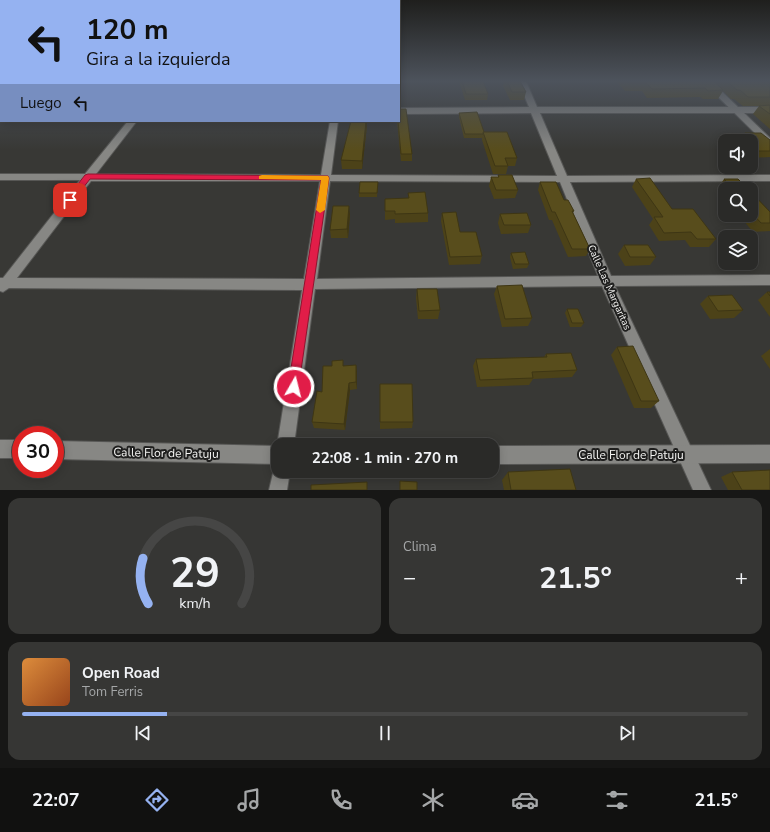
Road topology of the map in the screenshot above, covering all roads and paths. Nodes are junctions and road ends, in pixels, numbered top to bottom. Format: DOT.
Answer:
graph roads {
  1 [pos="532,104"];
  2 [pos="729,104"];
  3 [pos="535,110"];
  4 [pos="735,110"];
  5 [pos="770,110"];
  6 [pos="400,111"];
  7 [pos="132,122"];
  8 [pos="334,122"];
  9 [pos="770,143"];
  10 [pos="0,176"];
  11 [pos="88,177"];
  12 [pos="325,178"];
  13 [pos="770,178"];
  14 [pos="564,179"];
  15 [pos="606,280"];
  16 [pos="770,280"];
  17 [pos="309,285"];
  18 [pos="2,286"];
  19 [pos="286,438"];
  20 [pos="0,449"];
  21 [pos="12,449"];
  22 [pos="64,450"];
  23 [pos="770,454"];
  24 [pos="271,455"];
  25 [pos="499,455"];
  26 [pos="687,455"];
  27 [pos="280,478"];
  28 [pos="278,490"];
  29 [pos="702,490"];
  1 -- 3 [label="street, Calle Las Margaritas"];
  2 -- 4 [label="street"];
  3 -- 4 [label="street"];
  3 -- 6 [label="street"];
  3 -- 14 [label="street, Calle Las Margaritas"];
  4 -- 5 [label="street"];
  4 -- 9 [label="street"];
  7 -- 11 [label="street"];
  8 -- 12 [label="street"];
  10 -- 11 [label="street"];
  11 -- 12 [label="street"];
  11 -- 18 [label="street"];
  12 -- 14 [label="street"];
  12 -- 17 [label="street"];
  13 -- 14 [label="street"];
  14 -- 15 [label="street, Calle Las Margaritas"];
  15 -- 16 [label="street"];
  15 -- 17 [label="street"];
  15 -- 26 [label="street, Calle Las Margaritas"];
  17 -- 18 [label="street"];
  17 -- 19 [label="street"];
  20 -- 21 [label="street"];
  22 -- 24 [label="street, Calle Flor de Patuju"];
  23 -- 26 [label="street, Calle Flor de Patuju"];
  25 -- 26 [label="street, Calle Flor de Patuju"];
  26 -- 29 [label="street, Calle Las Margaritas"];
  27 -- 28 [label="street"];
}
